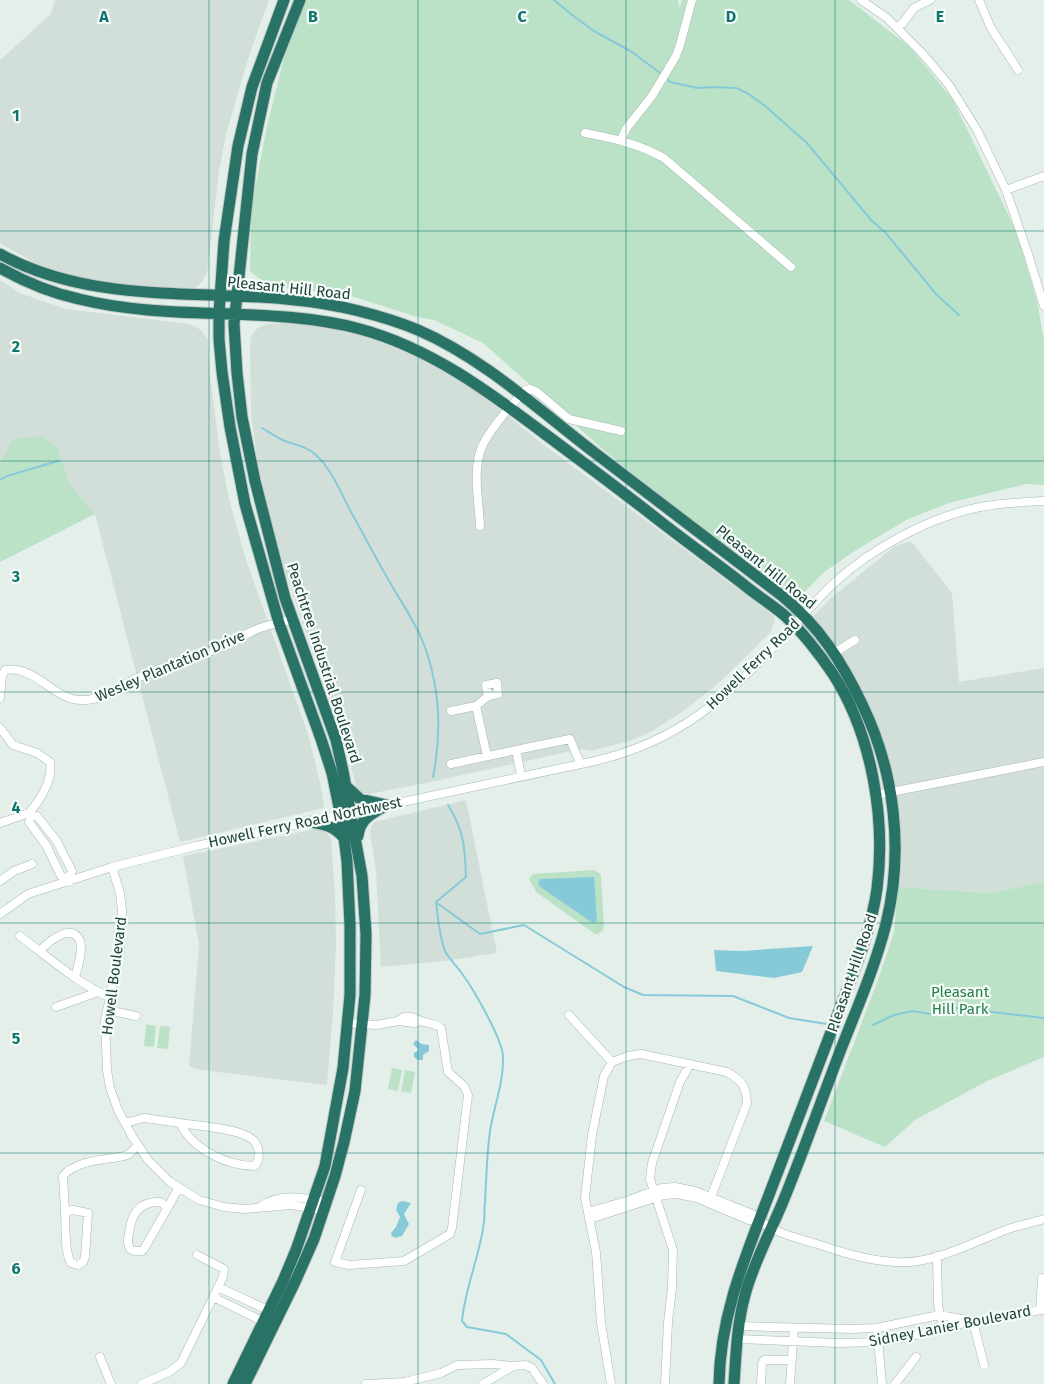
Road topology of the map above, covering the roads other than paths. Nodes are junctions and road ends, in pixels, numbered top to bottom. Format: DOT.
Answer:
graph roads {
  1 [pos="284,0"];
  2 [pos="300,0"];
  3 [pos="692,0"];
  4 [pos="861,0"];
  5 [pos="930,0"];
  6 [pos="979,0"];
  7 [pos="896,27"];
  8 [pos="1018,70"];
  9 [pos="584,133"];
  10 [pos="621,140"];
  11 [pos="1044,176"];
  12 [pos="1006,190"];
  13 [pos="0,254"];
  14 [pos="791,267"];
  15 [pos="0,268"];
  16 [pos="221,295"];
  17 [pos="238,296"];
  18 [pos="1044,306"];
  19 [pos="219,313"];
  20 [pos="235,314"];
  21 [pos="520,395"];
  22 [pos="510,408"];
  23 [pos="621,431"];
  24 [pos="1044,501"];
  25 [pos="480,526"];
  26 [pos="804,615"];
  27 [pos="293,619"];
  28 [pos="280,623"];
  29 [pos="794,626"];
  30 [pos="855,640"];
  31 [pos="834,653"];
  32 [pos="488,696"];
  33 [pos="0,698"];
  34 [pos="476,706"];
  35 [pos="451,711"];
  36 [pos="0,728"];
  37 [pos="516,750"];
  38 [pos="618,755"];
  39 [pos="487,756"];
  40 [pos="1044,762"];
  41 [pos="580,763"];
  42 [pos="451,764"];
  43 [pos="522,775"];
  44 [pos="346,786"];
  45 [pos="891,792"];
  46 [pos="876,796"];
  47 [pos="387,805"];
  48 [pos="346,813"];
  49 [pos="30,815"];
  50 [pos="309,822"];
  51 [pos="0,823"];
  52 [pos="344,838"];
  53 [pos="357,841"];
  54 [pos="61,849"];
  55 [pos="51,855"];
  56 [pos="32,864"];
  57 [pos="112,867"];
  58 [pos="1,878"];
  59 [pos="69,880"];
  60 [pos="0,914"];
  61 [pos="20,936"];
  62 [pos="40,951"];
  63 [pos="75,977"];
  64 [pos="98,992"];
  65 [pos="110,997"];
  66 [pos="56,1007"];
  67 [pos="107,1010"];
  68 [pos="569,1015"];
  69 [pos="136,1016"];
  70 [pos="348,1022"];
  71 [pos="363,1024"];
  72 [pos="612,1062"];
  73 [pos="690,1064"];
  74 [pos="125,1123"];
  75 [pos="180,1123"];
  76 [pos="138,1145"];
  77 [pos="179,1187"];
  78 [pos="361,1190"];
  79 [pos="655,1195"];
  80 [pos="711,1197"];
  81 [pos="319,1205"];
  82 [pos="168,1207"];
  83 [pos="65,1212"];
  84 [pos="589,1215"];
  85 [pos="1044,1219"];
  86 [pos="759,1220"];
  87 [pos="772,1229"];
  88 [pos="197,1255"];
  89 [pos="936,1256"];
  90 [pos="1042,1278"];
  91 [pos="218,1287"];
  92 [pos="213,1297"];
  93 [pos="268,1310"];
  94 [pos="1042,1310"];
  95 [pos="939,1315"];
  96 [pos="262,1321"];
  97 [pos="973,1321"];
  98 [pos="738,1326"];
  99 [pos="794,1328"];
  100 [pos="877,1328"];
  101 [pos="943,1328"];
  102 [pos="736,1339"];
  103 [pos="793,1341"];
  104 [pos="879,1342"];
  105 [pos="916,1356"];
  106 [pos="100,1357"];
  107 [pos="792,1360"];
  108 [pos="984,1365"];
  109 [pos="513,1366"];
  110 [pos="111,1384"];
  111 [pos="142,1384"];
  112 [pos="233,1384"];
  113 [pos="245,1384"];
  114 [pos="366,1384"];
  115 [pos="483,1384"];
  116 [pos="543,1384"];
  117 [pos="611,1384"];
  118 [pos="665,1384"];
  119 [pos="719,1384"];
  120 [pos="734,1384"];
  121 [pos="761,1384"];
  122 [pos="790,1384"];
  123 [pos="882,1384"];
  124 [pos="895,1384"];
  1 -- 16 [label="highway, Peachtree Industrial Boulevard"];
  2 -- 17 [label="highway, Peachtree Industrial Boulevard"];
  3 -- 10 [label="street"];
  4 -- 7 [label="street"];
  5 -- 7 [label="street"];
  6 -- 8 [label="street"];
  7 -- 12 [label="street"];
  9 -- 10 [label="street"];
  10 -- 14 [label="street"];
  11 -- 12 [label="street"];
  12 -- 18 [label="street"];
  13 -- 16 [label="highway, Pleasant Hill Road"];
  15 -- 19 [label="highway, Pleasant Hill Road"];
  16 -- 17 [label="highway, Pleasant Hill Road"];
  16 -- 19 [label="highway, Peachtree Industrial Boulevard"];
  17 -- 20 [label="highway, Peachtree Industrial Boulevard"];
  17 -- 21 [label="highway, Pleasant Hill Road"];
  19 -- 20 [label="highway, Pleasant Hill Road"];
  19 -- 28 [label="highway, Peachtree Industrial Boulevard"];
  20 -- 22 [label="highway, Pleasant Hill Road"];
  20 -- 27 [label="highway, Peachtree Industrial Boulevard"];
  21 -- 22 [label="street"];
  21 -- 23 [label="street"];
  21 -- 26 [label="highway, Pleasant Hill Road"];
  22 -- 25 [label="street"];
  22 -- 29 [label="highway, Pleasant Hill Road"];
  24 -- 26 [label="street, Howell Ferry Road"];
  26 -- 29 [label="street, Howell Ferry Road"];
  26 -- 31 [label="highway, Pleasant Hill Road"];
  27 -- 28 [label="street"];
  27 -- 44 [label="highway, Peachtree Industrial Boulevard"];
  28 -- 33 [label="street, Wesley Plantation Drive"];
  28 -- 48 [label="highway, Peachtree Industrial Boulevard"];
  29 -- 38 [label="street, Howell Ferry Road"];
  29 -- 46 [label="highway, Pleasant Hill Road"];
  30 -- 31 [label="street"];
  31 -- 45 [label="highway, Pleasant Hill Road"];
  32 -- 34 [label="street"];
  34 -- 35 [label="street"];
  34 -- 39 [label="street"];
  36 -- 49 [label="street"];
  37 -- 39 [label="street"];
  37 -- 41 [label="street"];
  37 -- 43 [label="street"];
  38 -- 41 [label="street, Howell Ferry Road Northwest"];
  39 -- 42 [label="street"];
  40 -- 45 [label="street"];
  41 -- 43 [label="street, Howell Ferry Road Northwest"];
  43 -- 47 [label="street, Howell Ferry Road Northwest"];
  44 -- 47 [label="highway"];
  44 -- 48 [label="highway, Peachtree Industrial Boulevard"];
  45 -- 46 [label="street"];
  45 -- 87 [label="highway, Pleasant Hill Road"];
  46 -- 86 [label="highway, Pleasant Hill Road"];
  47 -- 48 [label="street, Howell Ferry Road Northwest"];
  47 -- 53 [label="highway"];
  48 -- 50 [label="street, Howell Ferry Road Northwest"];
  48 -- 52 [label="highway, Peachtree Industrial Boulevard"];
  48 -- 53 [label="highway, Peachtree Industrial Boulevard"];
  49 -- 51 [label="street"];
  49 -- 54 [label="street"];
  49 -- 55 [label="street"];
  50 -- 52 [label="highway"];
  50 -- 57 [label="street, Howell Ferry Road Northwest"];
  52 -- 70 [label="highway, Peachtree Industrial Boulevard"];
  53 -- 71 [label="highway, Peachtree Industrial Boulevard"];
  54 -- 55 [label="street"];
  54 -- 59 [label="street"];
  55 -- 59 [label="street"];
  56 -- 58 [label="street"];
  57 -- 59 [label="street, Howell Ferry Road Northwest"];
  57 -- 65 [label="street, Howell Boulevard"];
  59 -- 60 [label="street, Howell Ferry Road Northwest"];
  61 -- 62 [label="street"];
  62 -- 63 [label="street"];
  62 -- 63 [label="street"];
  63 -- 64 [label="street"];
  64 -- 65 [label="street"];
  64 -- 66 [label="street"];
  65 -- 67 [label="street, Howell Boulevard"];
  67 -- 69 [label="street"];
  67 -- 74 [label="street, Howell Boulevard"];
  68 -- 72 [label="street"];
  70 -- 71 [label="street"];
  70 -- 81 [label="highway, Peachtree Industrial Boulevard"];
  71 -- 78 [label="street"];
  71 -- 81 [label="highway, Peachtree Industrial Boulevard"];
  72 -- 73 [label="street"];
  72 -- 84 [label="street"];
  73 -- 79 [label="street"];
  73 -- 80 [label="street"];
  74 -- 75 [label="street"];
  74 -- 76 [label="street, Howell Boulevard"];
  75 -- 75 [label="street"];
  76 -- 77 [label="street, Howell Boulevard"];
  76 -- 83 [label="street"];
  77 -- 81 [label="street, Howell Boulevard"];
  77 -- 82 [label="street"];
  79 -- 80 [label="street"];
  79 -- 84 [label="street"];
  79 -- 86 [label="street"];
  79 -- 118 [label="street"];
  80 -- 86 [label="street"];
  81 -- 93 [label="highway, Peachtree Industrial Boulevard"];
  81 -- 113 [label="highway, Peachtree Industrial Boulevard"];
  82 -- 82 [label="street"];
  83 -- 83 [label="street"];
  84 -- 117 [label="street"];
  85 -- 89 [label="street"];
  86 -- 87 [label="street"];
  86 -- 119 [label="highway, Pleasant Hill Road"];
  87 -- 89 [label="street"];
  87 -- 98 [label="highway, Pleasant Hill Road"];
  88 -- 91 [label="street"];
  89 -- 95 [label="street"];
  90 -- 94 [label="street"];
  91 -- 92 [label="street"];
  91 -- 93 [label="street"];
  92 -- 96 [label="street"];
  92 -- 111 [label="street"];
  93 -- 96 [label="highway, Peachtree Industrial Boulevard"];
  94 -- 97 [label="street, Sidney Lanier Boulevard"];
  95 -- 97 [label="street"];
  95 -- 100 [label="street"];
  95 -- 101 [label="street"];
  96 -- 112 [label="highway, Peachtree Industrial Boulevard"];
  97 -- 101 [label="street, Sidney Lanier Boulevard"];
  97 -- 108 [label="street"];
  98 -- 99 [label="street"];
  98 -- 102 [label="highway, Pleasant Hill Road"];
  99 -- 100 [label="street"];
  99 -- 103 [label="street"];
  100 -- 104 [label="street"];
  101 -- 104 [label="street, Sidney Lanier Boulevard"];
  102 -- 103 [label="street, Sidney Lanier Boulevard"];
  102 -- 120 [label="highway, Pleasant Hill Road"];
  103 -- 104 [label="street, Sidney Lanier Boulevard"];
  103 -- 107 [label="street"];
  104 -- 123 [label="street"];
  105 -- 124 [label="street"];
  106 -- 110 [label="street"];
  107 -- 121 [label="street"];
  107 -- 122 [label="street"];
  109 -- 114 [label="street"];
  109 -- 115 [label="street"];
  109 -- 116 [label="street"];
}
